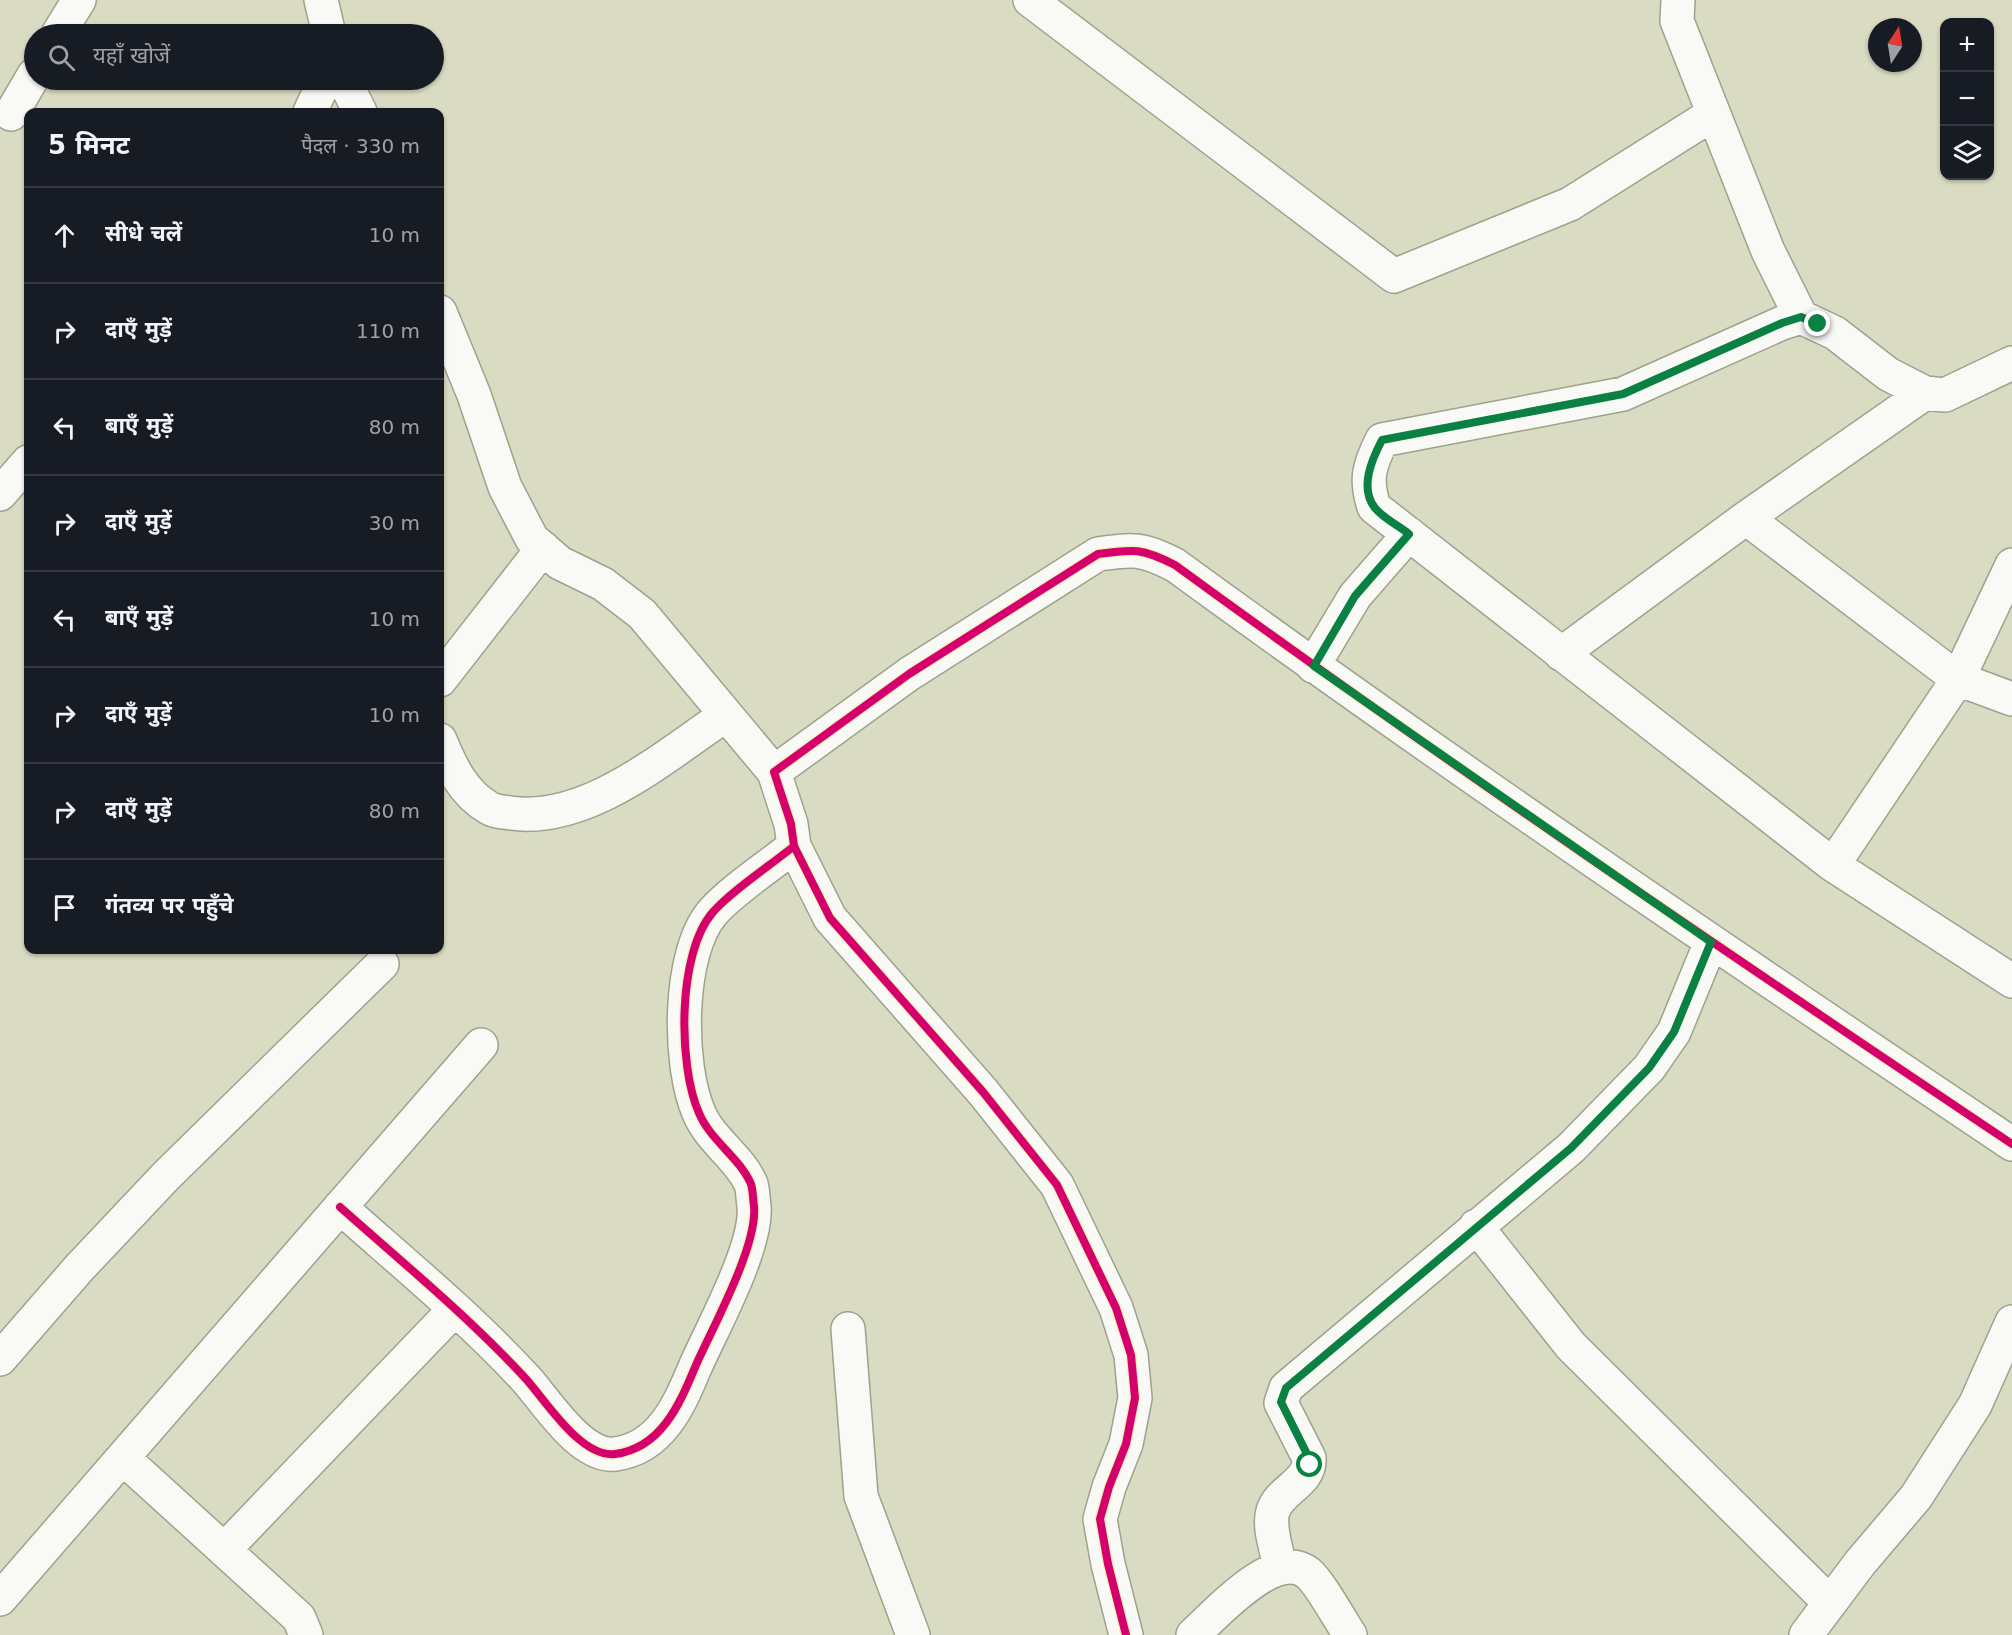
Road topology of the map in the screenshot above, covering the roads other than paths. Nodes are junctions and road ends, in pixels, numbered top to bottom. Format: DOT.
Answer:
graph roads {
  1 [pos="79,0"];
  2 [pos="321,0"];
  3 [pos="1030,0"];
  4 [pos="1678,0"];
  5 [pos="64,24"];
  6 [pos="327,24"];
  7 [pos="25,90"];
  8 [pos="320,90"];
  9 [pos="349,90"];
  10 [pos="312,108"];
  11 [pos="358,108"];
  12 [pos="11,114"];
  13 [pos="1713,114"];
  14 [pos="1801,317"];
  15 [pos="444,322"];
  16 [pos="2012,363"];
  17 [pos="1925,393"];
  18 [pos="24,467"];
  19 [pos="0,494"];
  20 [pos="1746,518"];
  21 [pos="1409,534"];
  22 [pos="543,548"];
  23 [pos="2012,565"];
  24 [pos="1561,654"];
  25 [pos="1314,666"];
  26 [pos="444,675"];
  27 [pos="1958,679"];
  28 [pos="2012,699"];
  29 [pos="726,715"];
  30 [pos="444,750"];
  31 [pos="774,772"];
  32 [pos="794,846"];
  33 [pos="1833,865"];
  34 [pos="1711,942"];
  35 [pos="381,964"];
  36 [pos="2012,981"];
  37 [pos="481,1045"];
  38 [pos="2012,1144"];
  39 [pos="340,1207"];
  40 [pos="1476,1226"];
  41 [pos="455,1309"];
  42 [pos="2012,1322"];
  43 [pos="848,1329"];
  44 [pos="0,1359"];
  45 [pos="123,1458"];
  46 [pos="224,1550"];
  47 [pos="1280,1567"];
  48 [pos="0,1599"];
  49 [pos="1830,1603"];
  50 [pos="306,1635"];
  51 [pos="913,1635"];
  52 [pos="1126,1635"];
  53 [pos="1193,1635"];
  54 [pos="1350,1635"];
  55 [pos="1806,1635"];
  1 -- 5 [label="street"];
  2 -- 6 [label="street"];
  3 -- 13 [label="street"];
  4 -- 13 [label="street"];
  7 -- 12 [label="street"];
  8 -- 10 [label="street"];
  9 -- 11 [label="street"];
  13 -- 14 [label="street"];
  14 -- 17 [label="street"];
  14 -- 21 [label="street"];
  15 -- 22 [label="street"];
  16 -- 17 [label="street"];
  17 -- 20 [label="street"];
  18 -- 19 [label="street"];
  20 -- 24 [label="street"];
  20 -- 27 [label="street"];
  21 -- 24 [label="street"];
  21 -- 25 [label="street"];
  22 -- 26 [label="street"];
  22 -- 29 [label="street"];
  23 -- 27 [label="street"];
  24 -- 33 [label="street"];
  25 -- 31 [label="street"];
  25 -- 34 [label="street"];
  27 -- 28 [label="street"];
  27 -- 33 [label="street"];
  29 -- 30 [label="street"];
  29 -- 31 [label="street"];
  31 -- 32 [label="street"];
  32 -- 41 [label="street"];
  32 -- 52 [label="street"];
  33 -- 36 [label="street"];
  34 -- 38 [label="street"];
  34 -- 40 [label="street"];
  35 -- 44 [label="street"];
  37 -- 39 [label="street"];
  39 -- 41 [label="street"];
  39 -- 45 [label="street"];
  40 -- 47 [label="street"];
  40 -- 49 [label="street"];
  41 -- 46 [label="street"];
  42 -- 49 [label="street"];
  43 -- 51 [label="street"];
  45 -- 46 [label="street"];
  45 -- 48 [label="street"];
  46 -- 50 [label="street"];
  47 -- 53 [label="street"];
  47 -- 54 [label="street"];
  49 -- 55 [label="street"];
}
